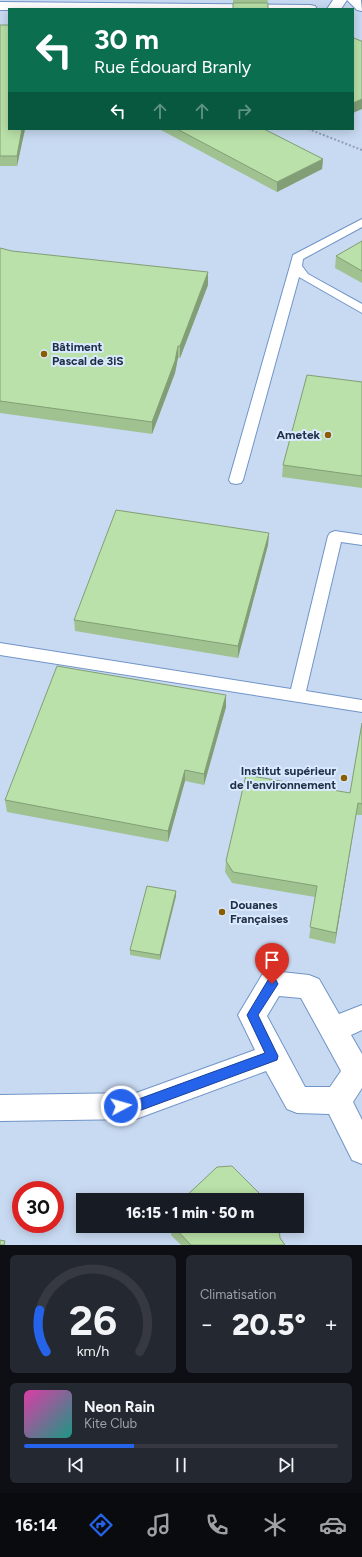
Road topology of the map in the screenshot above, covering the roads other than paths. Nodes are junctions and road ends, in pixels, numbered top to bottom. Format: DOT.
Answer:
graph roads {
  1 [pos="353,0"];
  2 [pos="0,6"];
  3 [pos="207,8"];
  4 [pos="358,14"];
  5 [pos="362,222"];
  6 [pos="296,266"];
  7 [pos="362,309"];
  8 [pos="236,480"];
  9 [pos="362,540"];
  10 [pos="0,649"];
  11 [pos="297,696"];
  12 [pos="362,706"];
  13 [pos="362,1017"];
  14 [pos="333,1030"];
  15 [pos="273,1056"];
  16 [pos="337,1101"];
  17 [pos="0,1108"];
  18 [pos="362,1150"];
  1 -- 4 [label="street"];
  2 -- 3 [label="street"];
  5 -- 6 [label="lane"];
  6 -- 7 [label="lane"];
  6 -- 8 [label="lane"];
  9 -- 11 [label="lane"];
  10 -- 11 [label="lane"];
  11 -- 12 [label="lane"];
  13 -- 14 [label="street"];
  14 -- 15 [label="street"];
  14 -- 16 [label="street"];
  15 -- 16 [label="street"];
  15 -- 17 [label="street"];
  16 -- 18 [label="street"];
}
